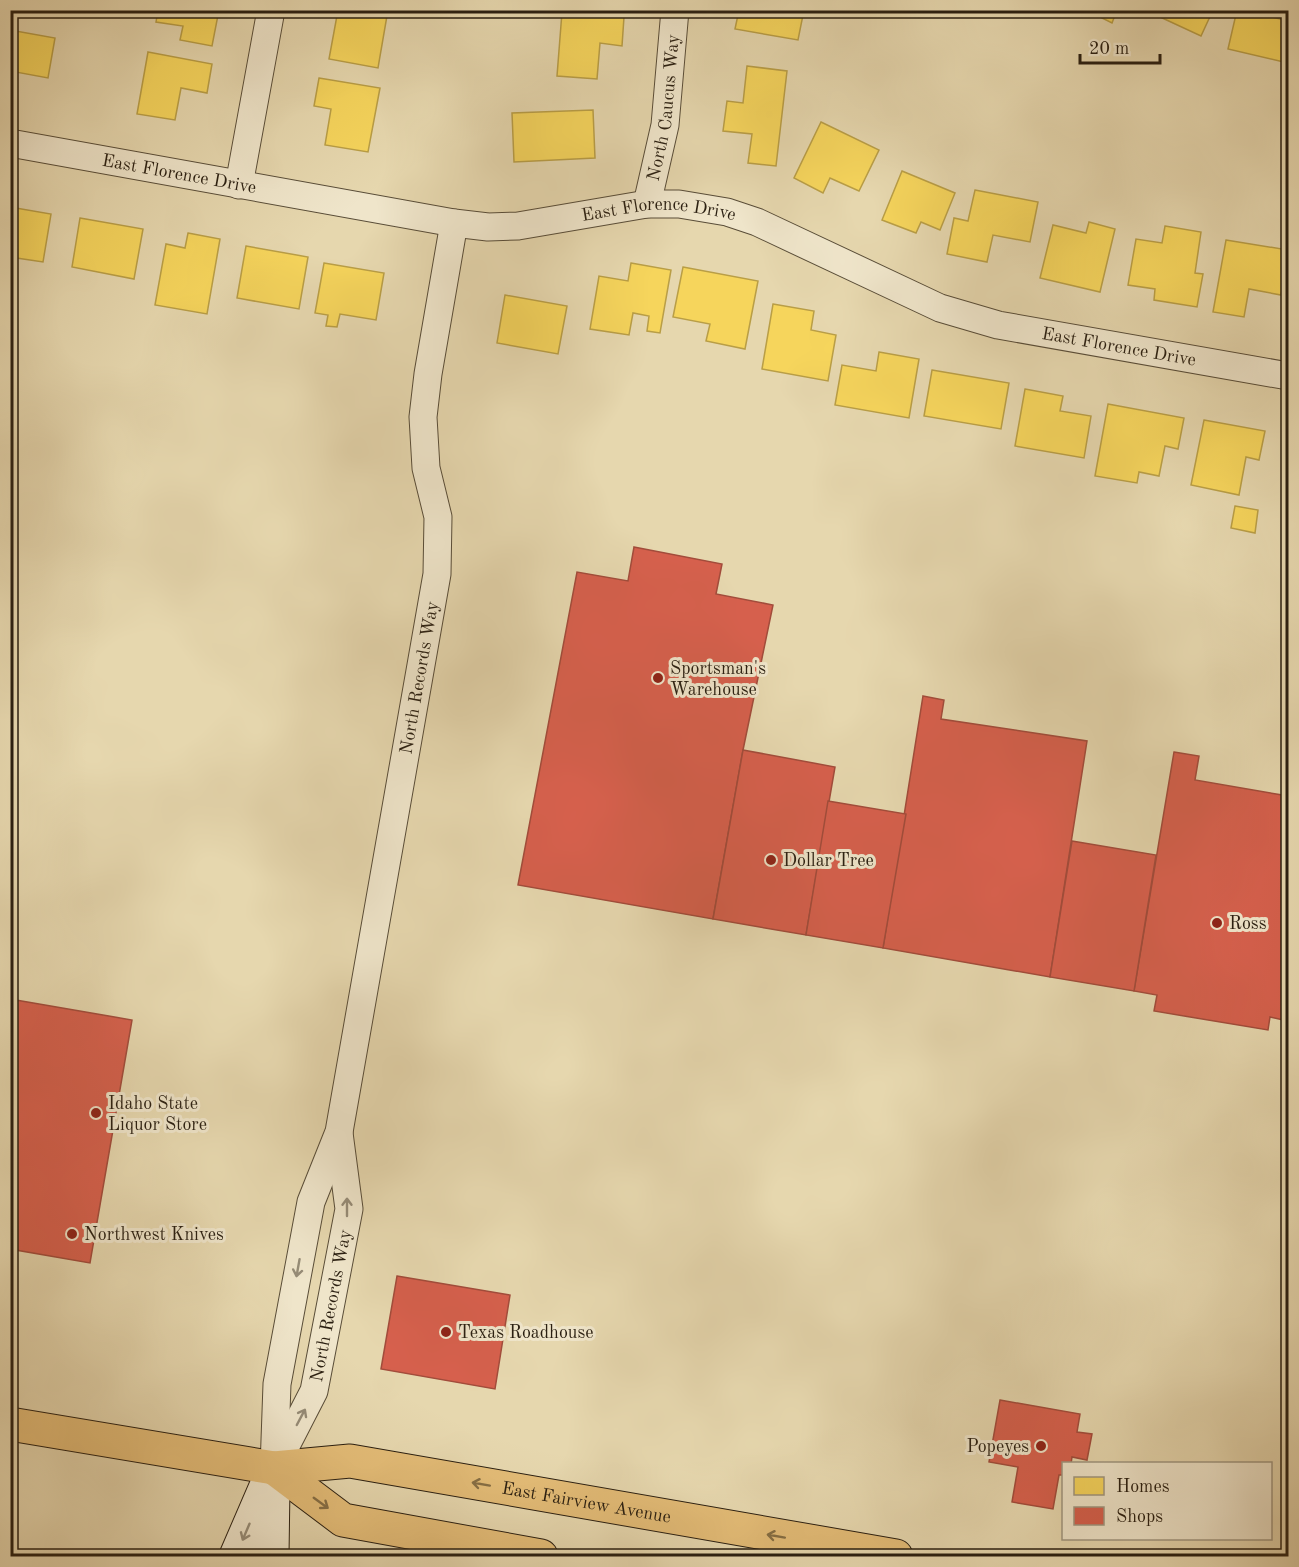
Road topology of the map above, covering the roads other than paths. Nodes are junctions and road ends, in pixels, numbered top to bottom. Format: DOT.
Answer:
graph roads {
  1 [pos="271,10"];
  2 [pos="675,10"];
  3 [pos="10,143"];
  4 [pos="239,185"];
  5 [pos="647,204"];
  6 [pos="454,223"];
  7 [pos="1288,376"];
  8 [pos="339,1132"];
  9 [pos="10,1424"];
  10 [pos="274,1468"];
  11 [pos="236,1557"];
  12 [pos="272,1557"];
  13 [pos="541,1557"];
  14 [pos="896,1557"];
  1 -- 4 [label="street"];
  2 -- 5 [label="street, North Caucus Way"];
  3 -- 4 [label="street, East Florence Drive"];
  4 -- 6 [label="street, East Florence Drive"];
  5 -- 6 [label="street, East Florence Drive"];
  5 -- 7 [label="street, East Florence Drive"];
  6 -- 8 [label="street, North Records Way"];
  8 -- 10 [label="street, North Records Way, one-way"];
  10 -- 8 [label="street, North Records Way, one-way"];
  9 -- 10 [label="main road, East Fairview Avenue"];
  10 -- 11 [label="street, North Records Way, one-way"];
  10 -- 12 [label="street, North Records Way"];
  10 -- 13 [label="main road, East Fairview Avenue, one-way"];
  14 -- 10 [label="main road, East Fairview Avenue, one-way"];
}
